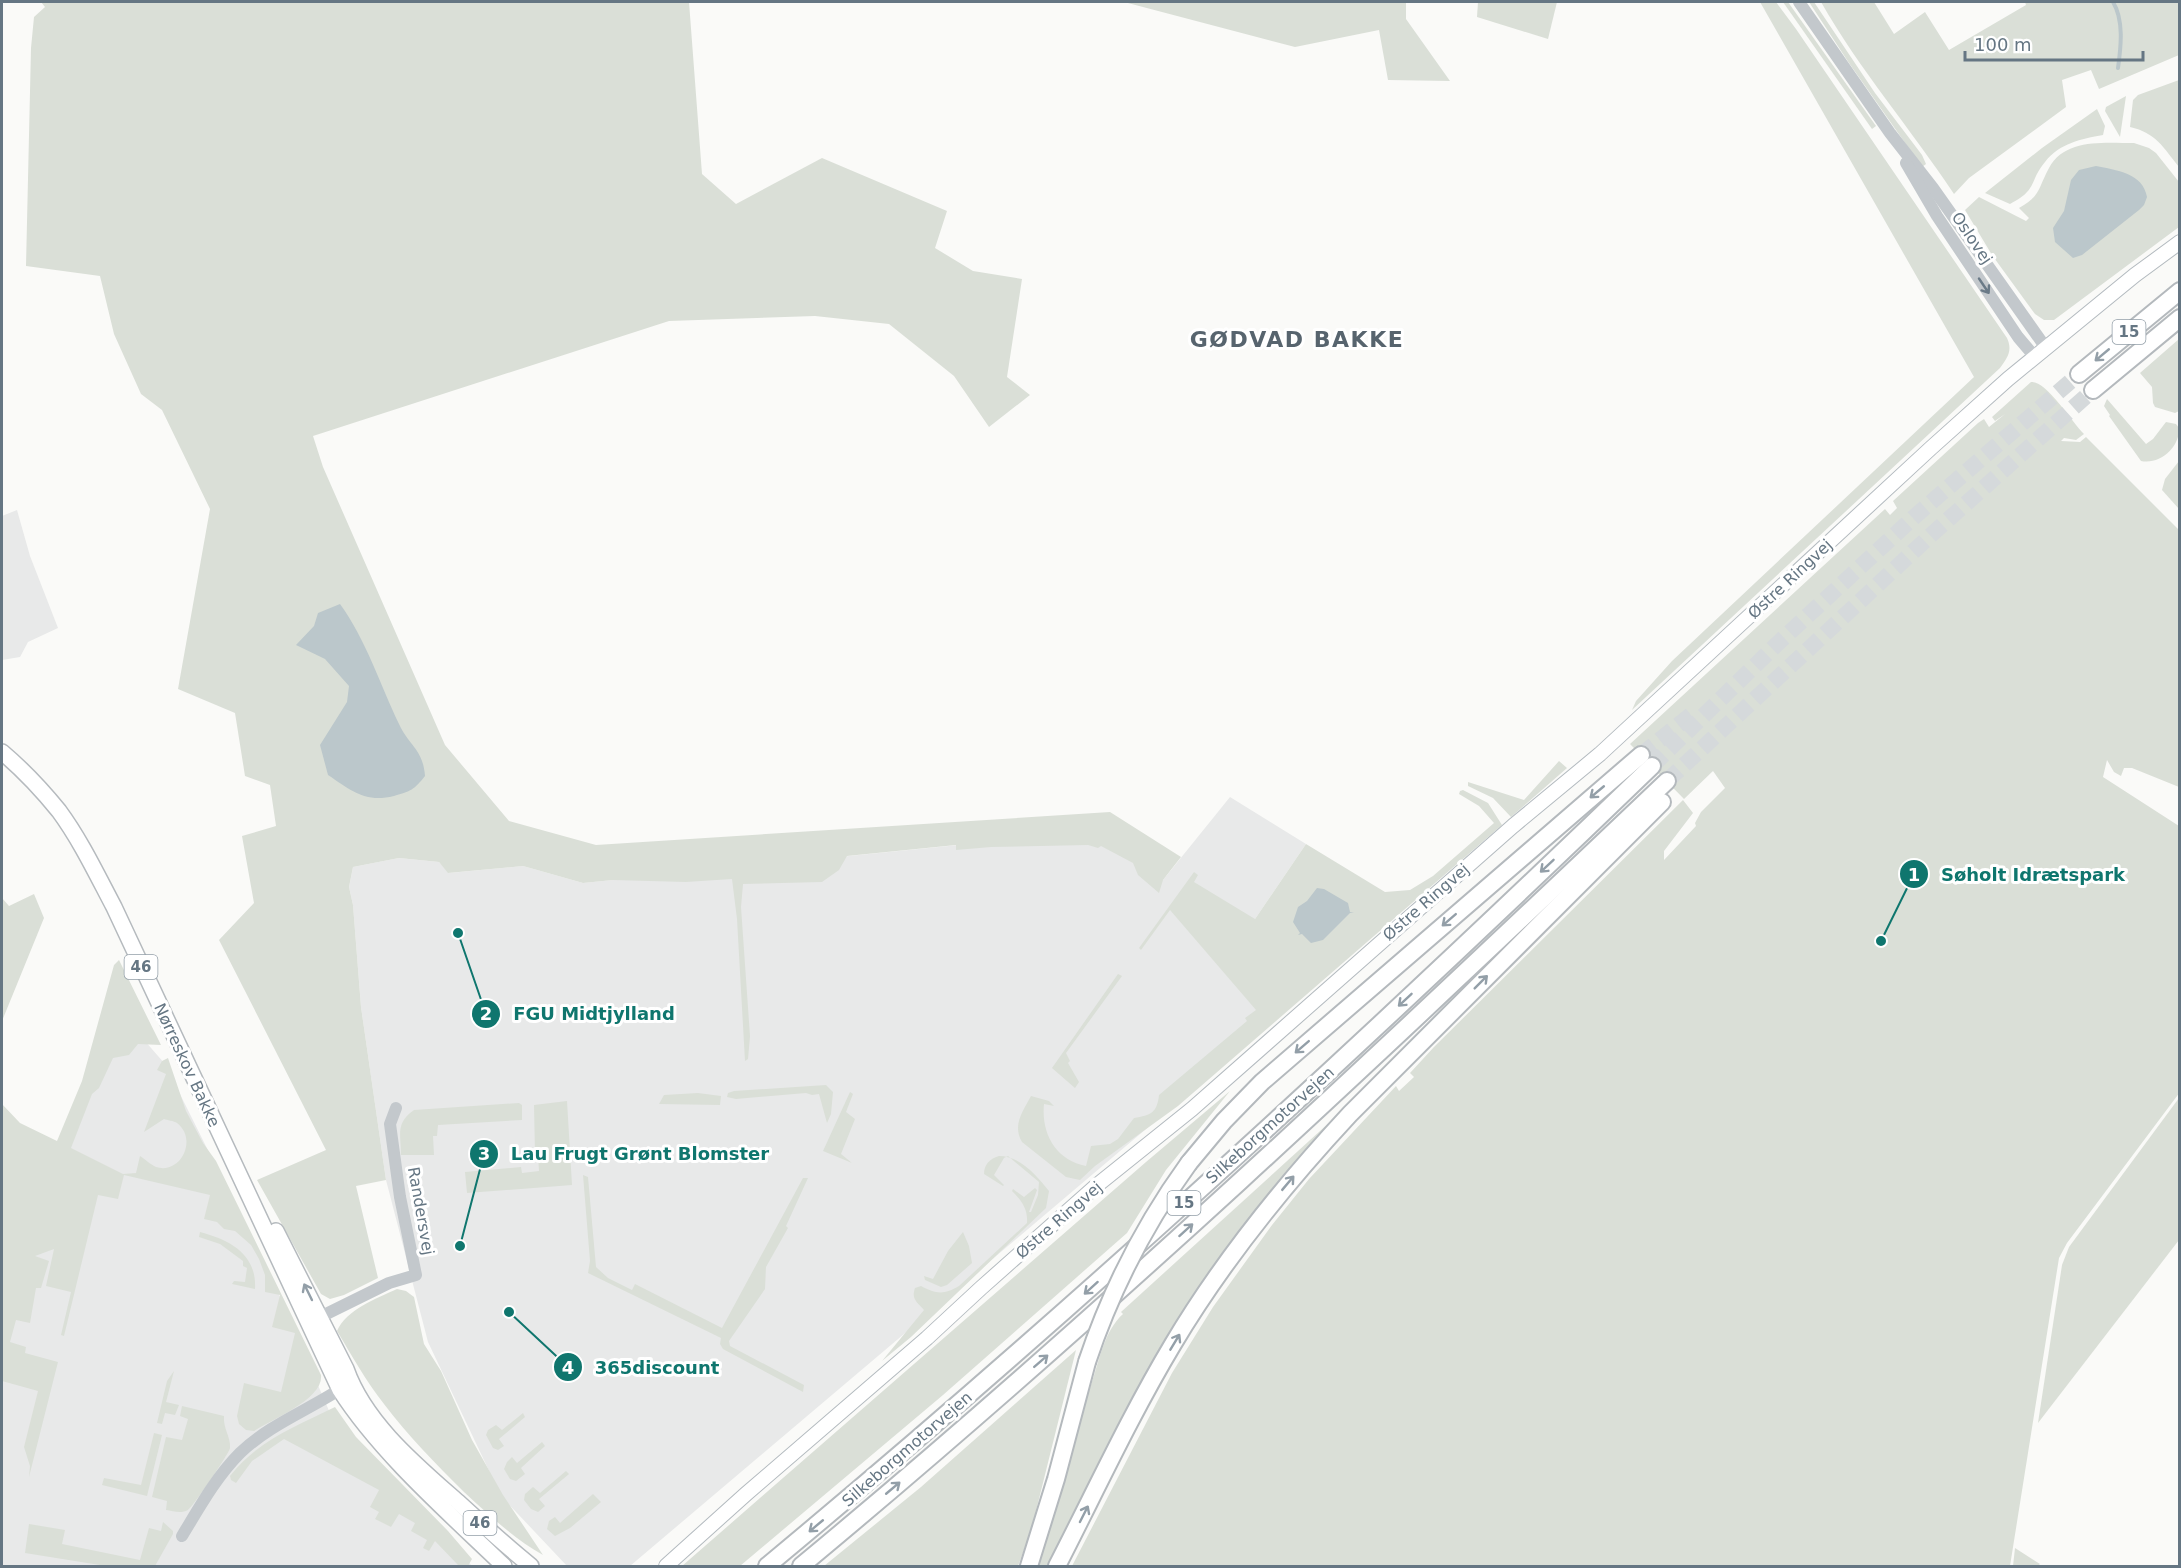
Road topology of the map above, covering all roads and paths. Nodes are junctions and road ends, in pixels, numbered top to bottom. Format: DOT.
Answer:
graph roads {
  1 [pos="1799,2"];
  2 [pos="1890,133"];
  3 [pos="2180,242"];
  4 [pos="2180,291"];
  5 [pos="2180,318"];
  6 [pos="2046,348"];
  7 [pos="2035,357"];
  8 [pos="2079,374"];
  9 [pos="2093,390"];
  10 [pos="2,752"];
  11 [pos="396,1108"];
  12 [pos="314,1320"];
  13 [pos="346,1386"];
  14 [pos="428,1492"];
  15 [pos="182,1536"];
  16 [pos="667,1565"];
  17 [pos="504,1566"];
  18 [pos="516,1566"];
  19 [pos="531,1566"];
  20 [pos="767,1566"];
  21 [pos="801,1566"];
  22 [pos="1029,1566"];
  23 [pos="1057,1566"];
  1 -- 2 [label="street, Oslovej"];
  2 -- 6 [label="street, Oslovej"];
  2 -- 7 [label="street, Oslovej, one-way"];
  3 -- 6 [label="main road, Østre Ringvej"];
  4 -- 8 [label="highway, 15, one-way"];
  5 -- 9 [label="highway, 15"];
  6 -- 7 [label="main road, Østre Ringvej"];
  7 -- 16 [label="main road, Østre Ringvej"];
  10 -- 12 [label="main road, Nørreskov Bakke / 46"];
  11 -- 12 [label="street, Randersvej"];
  12 -- 13 [label="main road, Nørreskov Bakke / 46"];
  13 -- 14 [label="main road, Nørreskov Bakke / 46"];
  13 -- 15 [label="street"];
  13 -- 19 [label="main road, Nørreskov Bakke / 46"];
  14 -- 17 [label="main road, Nørreskov Bakke / 46"];
  14 -- 18 [label="main road"];
  20 -- 22 [label="highway, Silkeborgmotorvejen / 15, bridge"];
  21 -- 23 [label="highway, Silkeborgmotorvejen / 15"];
}
